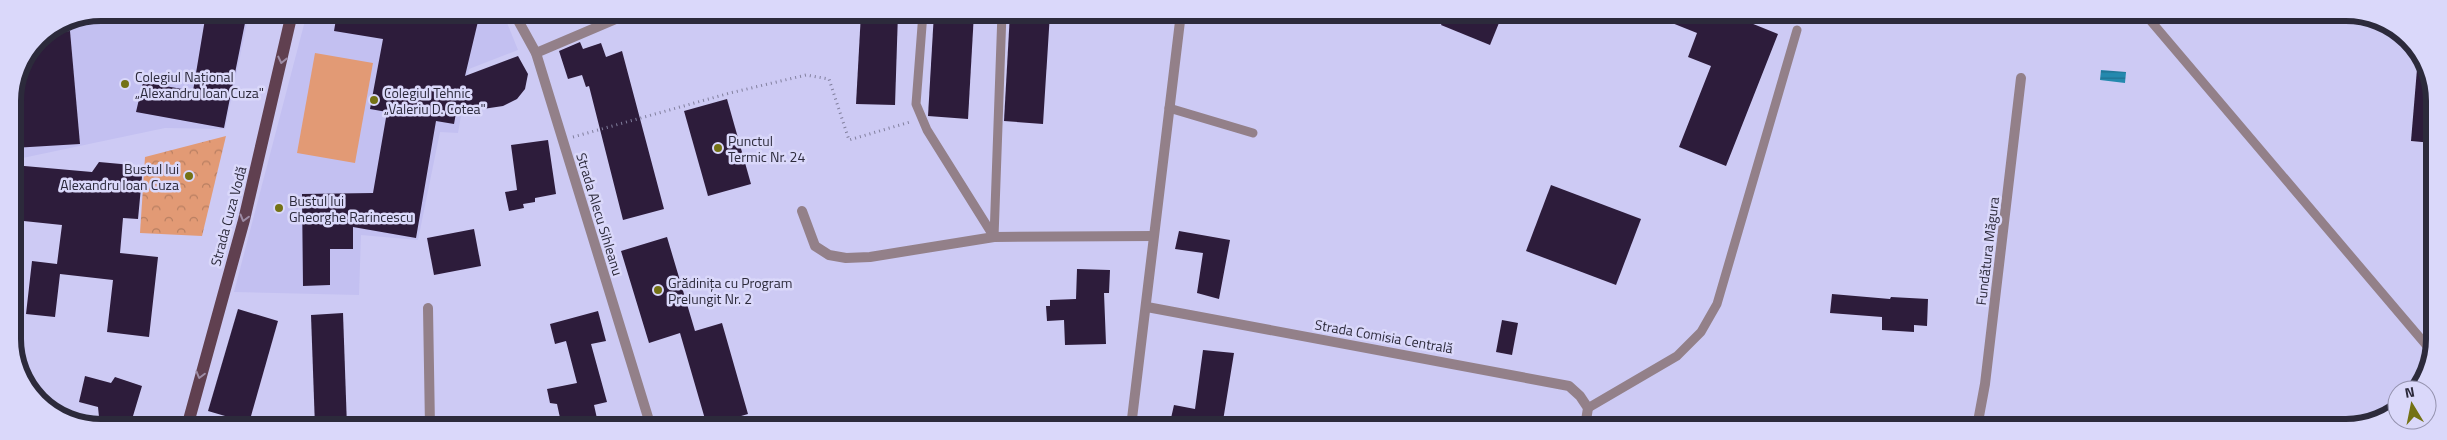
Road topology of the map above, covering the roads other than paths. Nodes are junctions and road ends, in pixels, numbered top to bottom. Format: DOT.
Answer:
graph roads {
  1 [pos="290,21"];
  2 [pos="518,21"];
  3 [pos="611,21"];
  4 [pos="922,21"];
  5 [pos="1002,21"];
  6 [pos="1180,21"];
  7 [pos="2151,21"];
  8 [pos="1797,30"];
  9 [pos="536,53"];
  10 [pos="2021,78"];
  11 [pos="1169,108"];
  12 [pos="1253,133"];
  13 [pos="802,211"];
  14 [pos="1153,236"];
  15 [pos="994,237"];
  16 [pos="1147,306"];
  17 [pos="428,308"];
  18 [pos="2426,344"];
  19 [pos="1588,408"];
  20 [pos="189,419"];
  21 [pos="430,419"];
  22 [pos="649,419"];
  23 [pos="1132,419"];
  24 [pos="1586,419"];
  25 [pos="1978,419"];
  1 -- 20 [label="main road, Strada Cuza Vodă, one-way"];
  2 -- 9 [label="street, Strada Alecu Sihleanu"];
  3 -- 9 [label="street"];
  4 -- 15 [label="lane"];
  5 -- 15 [label="lane"];
  6 -- 11 [label="street"];
  7 -- 18 [label="lane"];
  8 -- 19 [label="lane"];
  9 -- 22 [label="street, Strada Alecu Sihleanu"];
  10 -- 25 [label="street, Fundătura Măgura"];
  11 -- 12 [label="lane"];
  11 -- 14 [label="street"];
  13 -- 15 [label="street"];
  14 -- 15 [label="street"];
  14 -- 16 [label="street"];
  16 -- 19 [label="street, Strada Comisia Centrală"];
  16 -- 23 [label="street"];
  17 -- 21 [label="street"];
  19 -- 24 [label="street"];
}
